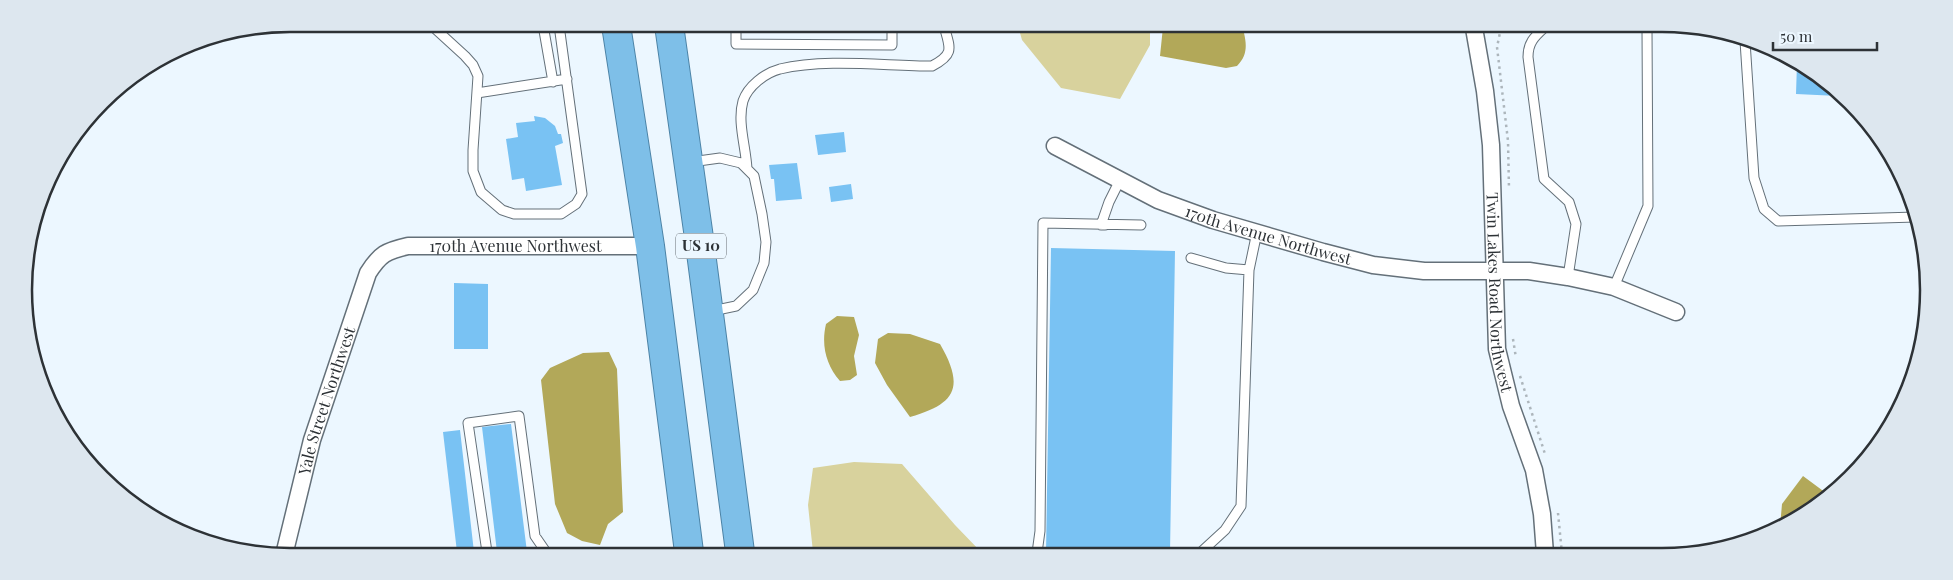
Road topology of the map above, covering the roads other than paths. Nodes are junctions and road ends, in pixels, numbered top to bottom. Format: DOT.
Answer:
graph roads {
  1 [pos="438,32"];
  2 [pos="544,32"];
  3 [pos="560,32"];
  4 [pos="617,32"];
  5 [pos="670,32"];
  6 [pos="736,32"];
  7 [pos="892,32"];
  8 [pos="946,32"];
  9 [pos="1475,32"];
  10 [pos="1540,32"];
  11 [pos="1648,32"];
  12 [pos="1745,46"];
  13 [pos="567,80"];
  14 [pos="552,82"];
  15 [pos="477,93"];
  16 [pos="1055,146"];
  17 [pos="689,163"];
  18 [pos="747,169"];
  19 [pos="1120,180"];
  20 [pos="1910,218"];
  21 [pos="1101,225"];
  22 [pos="1141,225"];
  23 [pos="1257,232"];
  24 [pos="650,246"];
  25 [pos="382,255"];
  26 [pos="1191,258"];
  27 [pos="1249,270"];
  28 [pos="1495,272"];
  29 [pos="1568,276"];
  30 [pos="1614,287"];
  31 [pos="709,312"];
  32 [pos="1676,312"];
  33 [pos="286,548"];
  34 [pos="485,548"];
  35 [pos="543,548"];
  36 [pos="688,548"];
  37 [pos="739,548"];
  38 [pos="1038,548"];
  39 [pos="1205,548"];
  40 [pos="1545,548"];
  1 -- 15 [label="lane"];
  2 -- 14 [label="lane"];
  3 -- 13 [label="lane"];
  4 -- 24 [label="highway, US 10"];
  5 -- 17 [label="highway, US 10"];
  6 -- 7 [label="lane"];
  8 -- 18 [label="lane"];
  9 -- 28 [label="street, Twin Lakes Road Northwest"];
  10 -- 29 [label="lane"];
  11 -- 30 [label="lane"];
  12 -- 20 [label="lane"];
  13 -- 14 [label="lane"];
  13 -- 15 [label="lane"];
  14 -- 15 [label="lane"];
  16 -- 19 [label="street, 170th Avenue Northwest"];
  17 -- 18 [label="lane"];
  17 -- 31 [label="highway, US 10"];
  18 -- 31 [label="lane"];
  19 -- 21 [label="lane"];
  19 -- 23 [label="street, 170th Avenue Northwest"];
  21 -- 22 [label="lane"];
  21 -- 38 [label="lane"];
  23 -- 27 [label="lane"];
  23 -- 28 [label="street, 170th Avenue Northwest"];
  24 -- 25 [label="street, 170th Avenue Northwest"];
  24 -- 36 [label="highway, US 10"];
  25 -- 33 [label="street, Yale Street Northwest"];
  26 -- 27 [label="lane"];
  27 -- 39 [label="lane"];
  28 -- 29 [label="street, 170th Avenue Northwest"];
  28 -- 40 [label="street, Twin Lakes Road Northwest"];
  29 -- 30 [label="street, 170th Avenue Northwest"];
  30 -- 32 [label="street, 170th Avenue Northwest"];
  31 -- 37 [label="highway, US 10"];
  34 -- 35 [label="lane"];
}
